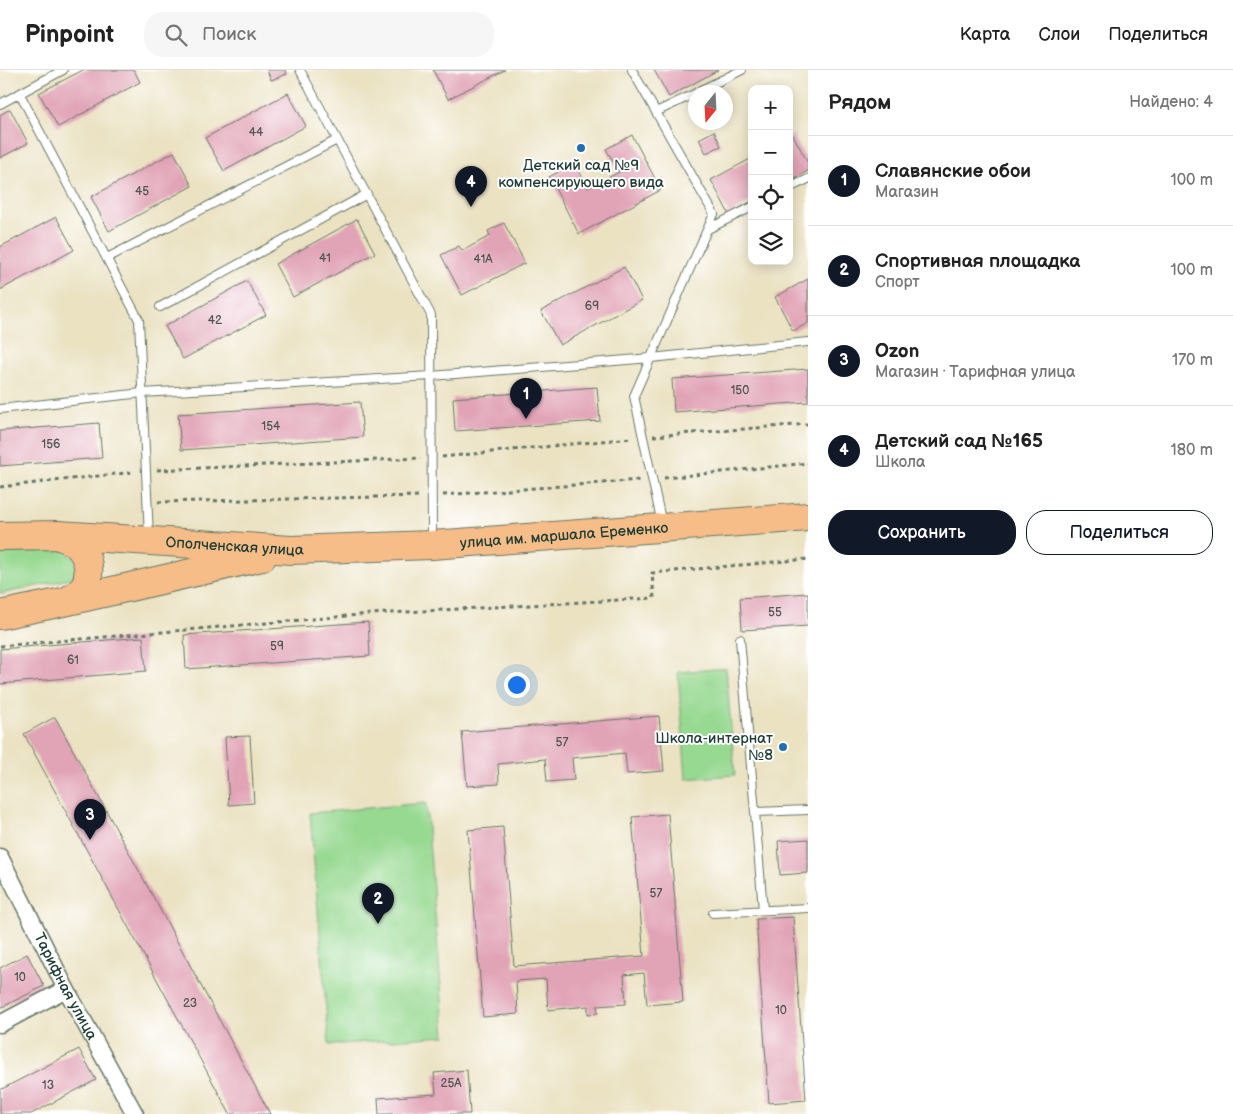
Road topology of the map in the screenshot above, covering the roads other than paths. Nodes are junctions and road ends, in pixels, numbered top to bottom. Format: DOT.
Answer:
graph roads {
  1 [pos="63,70"];
  2 [pos="300,70"];
  3 [pos="632,70"];
  4 [pos="742,70"];
  5 [pos="712,85"];
  6 [pos="20,94"];
  7 [pos="688,97"];
  8 [pos="0,104"];
  9 [pos="656,112"];
  10 [pos="337,140"];
  11 [pos="808,179"];
  12 [pos="793,186"];
  13 [pos="367,194"];
  14 [pos="748,209"];
  15 [pos="708,229"];
  16 [pos="107,258"];
  17 [pos="160,306"];
  18 [pos="808,342"];
  19 [pos="651,358"];
  20 [pos="431,376"];
  21 [pos="142,393"];
  22 [pos="0,409"];
  23 [pos="808,517"];
  24 [pos="663,529"];
  25 [pos="58,535"];
  26 [pos="0,536"];
  27 [pos="149,541"];
  28 [pos="432,545"];
  29 [pos="291,550"];
  30 [pos="68,601"];
  31 [pos="0,615"];
  32 [pos="740,639"];
  33 [pos="808,810"];
  34 [pos="755,812"];
  35 [pos="0,857"];
  36 [pos="808,908"];
  37 [pos="763,910"];
  38 [pos="713,913"];
  39 [pos="66,989"];
  40 [pos="0,1024"];
  41 [pos="135,1114"];
  1 -- 6 [label="lane"];
  2 -- 10 [label="lane"];
  3 -- 9 [label="lane"];
  4 -- 5 [label="lane"];
  6 -- 8 [label="lane"];
  6 -- 16 [label="lane"];
  7 -- 9 [label="lane"];
  9 -- 15 [label="lane"];
  10 -- 13 [label="lane"];
  10 -- 16 [label="lane"];
  11 -- 12 [label="lane"];
  13 -- 17 [label="lane"];
  13 -- 20 [label="lane"];
  14 -- 15 [label="lane"];
  15 -- 19 [label="lane"];
  16 -- 21 [label="lane"];
  18 -- 19 [label="lane"];
  19 -- 20 [label="lane"];
  19 -- 24 [label="lane"];
  20 -- 21 [label="lane"];
  20 -- 28 [label="lane"];
  21 -- 22 [label="lane"];
  21 -- 27 [label="lane"];
  23 -- 24 [label="highway, улица им. маршала Еременко"];
  24 -- 28 [label="highway, улица им. маршала Еременко"];
  25 -- 26 [label="highway, Ополченская улица"];
  25 -- 27 [label="highway, Ополченская улица"];
  25 -- 30 [label="highway"];
  27 -- 29 [label="highway, Ополченская улица"];
  28 -- 29 [label="highway, улица им. маршала Еременко"];
  29 -- 30 [label="highway, Ополченская улица"];
  30 -- 31 [label="highway, Ополченская улица"];
  32 -- 34 [label="lane"];
  33 -- 34 [label="lane"];
  34 -- 37 [label="lane"];
  35 -- 39 [label="street, Тарифная улица"];
  36 -- 37 [label="lane"];
  37 -- 38 [label="lane"];
  39 -- 40 [label="street"];
  39 -- 41 [label="street, Тарифная улица"];
}
